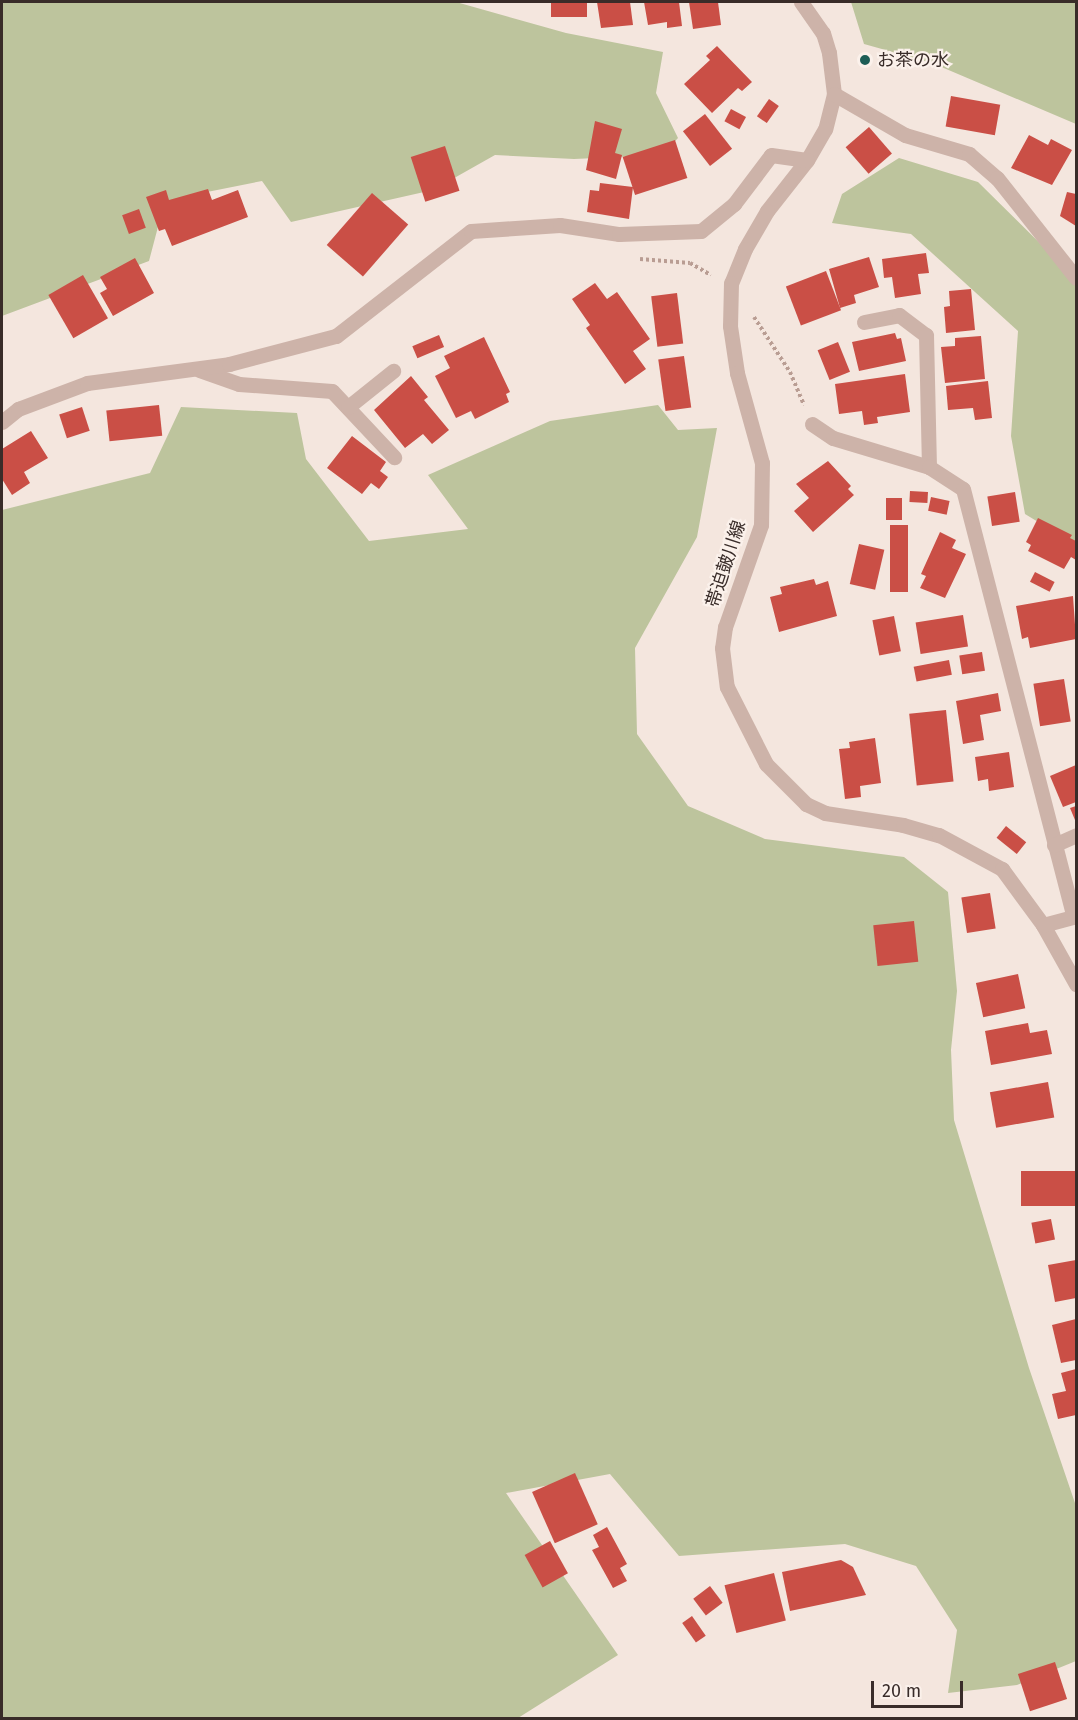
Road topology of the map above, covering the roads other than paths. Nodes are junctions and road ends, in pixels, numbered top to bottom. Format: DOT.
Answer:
graph roads {
  1 [pos="801,2"];
  2 [pos="834,94"];
  3 [pos="807,160"];
  4 [pos="1077,278"];
  5 [pos="864,322"];
  6 [pos="197,369"];
  7 [pos="393,371"];
  8 [pos="348,408"];
  9 [pos="2,422"];
  10 [pos="812,424"];
  11 [pos="394,457"];
  12 [pos="929,467"];
  13 [pos="1077,835"];
  14 [pos="1054,845"];
  15 [pos="1075,916"];
  16 [pos="1043,925"];
  17 [pos="1077,984"];
  1 -- 2 [label="street, 帯迫皷川線"];
  2 -- 3 [label="street, 帯迫皷川線"];
  2 -- 4 [label="street"];
  3 -- 6 [label="street"];
  3 -- 16 [label="street, 帯迫皷川線"];
  5 -- 12 [label="street"];
  6 -- 8 [label="street"];
  6 -- 9 [label="street"];
  7 -- 8 [label="street"];
  8 -- 11 [label="street"];
  10 -- 12 [label="street"];
  12 -- 14 [label="street"];
  13 -- 14 [label="street"];
  14 -- 15 [label="street"];
  15 -- 16 [label="street"];
  16 -- 17 [label="street, 帯迫皷川線"];
}
